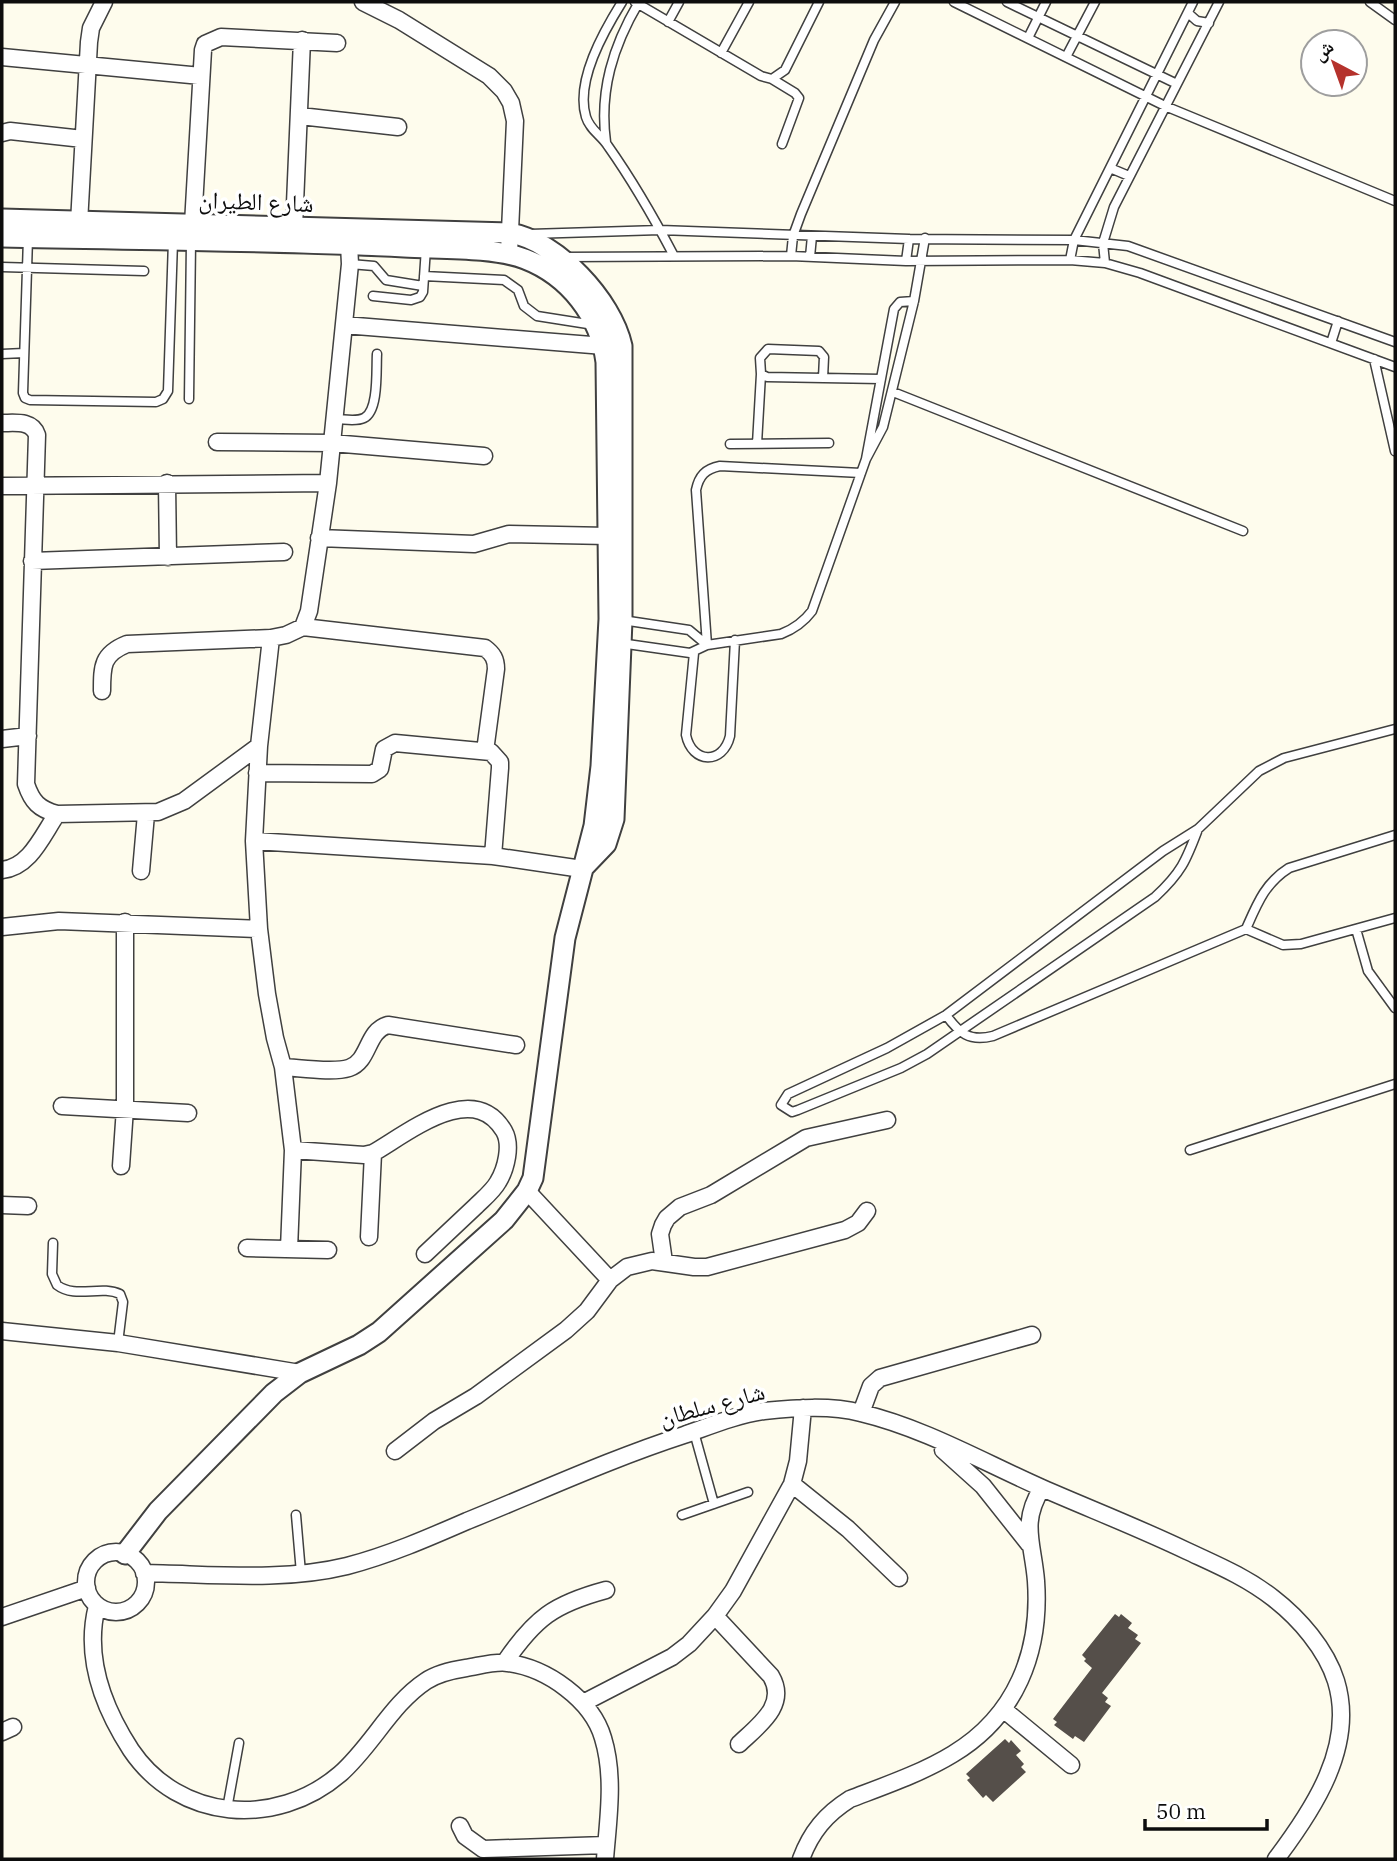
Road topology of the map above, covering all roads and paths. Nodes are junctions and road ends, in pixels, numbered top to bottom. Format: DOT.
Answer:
graph roads {
  1 [pos="104,2"];
  2 [pos="363,2"];
  3 [pos="622,2"];
  4 [pos="679,2"];
  5 [pos="749,2"];
  6 [pos="819,2"];
  7 [pos="895,2"];
  8 [pos="954,2"];
  9 [pos="1007,2"];
  10 [pos="1046,2"];
  11 [pos="1096,2"];
  12 [pos="1194,2"];
  13 [pos="1370,2"];
  14 [pos="637,3"];
  15 [pos="1218,3"];
  16 [pos="1188,13"];
  17 [pos="1039,17"];
  18 [pos="1395,20"];
  19 [pos="668,22"];
  20 [pos="1209,23"];
  21 [pos="1077,36"];
  22 [pos="1028,38"];
  23 [pos="302,40"];
  24 [pos="337,43"];
  25 [pos="721,52"];
  26 [pos="2,57"];
  27 [pos="1066,58"];
  28 [pos="87,65"];
  29 [pos="1156,74"];
  30 [pos="201,76"];
  31 [pos="772,79"];
  32 [pos="1177,84"];
  33 [pos="1145,96"];
  34 [pos="1165,106"];
  35 [pos="300,116"];
  36 [pos="398,127"];
  37 [pos="2,133"];
  38 [pos="83,139"];
  39 [pos="606,142"];
  40 [pos="782,144"];
  41 [pos="1110,168"];
  42 [pos="1129,176"];
  43 [pos="1395,201"];
  44 [pos="2,219"];
  45 [pos="79,223"];
  46 [pos="294,227"];
  47 [pos="660,230"];
  48 [pos="514,234"];
  49 [pos="186,236"];
  50 [pos="793,236"];
  51 [pos="812,236"];
  52 [pos="2,237"];
  53 [pos="28,238"];
  54 [pos="925,238"];
  55 [pos="909,239"];
  56 [pos="1074,240"];
  57 [pos="1103,243"];
  58 [pos="426,248"];
  59 [pos="509,253"];
  60 [pos="349,254"];
  61 [pos="674,256"];
  62 [pos="791,256"];
  63 [pos="556,257"];
  64 [pos="810,257"];
  65 [pos="921,260"];
  66 [pos="1070,260"];
  67 [pos="906,261"];
  68 [pos="1105,263"];
  69 [pos="2,267"];
  70 [pos="27,268"];
  71 [pos="144,271"];
  72 [pos="424,281"];
  73 [pos="373,296"];
  74 [pos="914,301"];
  75 [pos="1338,321"];
  76 [pos="344,325"];
  77 [pos="597,325"];
  78 [pos="1395,342"];
  79 [pos="1331,343"];
  80 [pos="604,346"];
  81 [pos="24,353"];
  82 [pos="2,354"];
  83 [pos="377,354"];
  84 [pos="1374,359"];
  85 [pos="1395,367"];
  86 [pos="761,373"];
  87 [pos="823,378"];
  88 [pos="881,379"];
  89 [pos="893,392"];
  90 [pos="189,398"];
  91 [pos="336,419"];
  92 [pos="2,423"];
  93 [pos="218,442"];
  94 [pos="332,443"];
  95 [pos="829,443"];
  96 [pos="730,444"];
  97 [pos="757,444"];
  98 [pos="1395,451"];
  99 [pos="484,456"];
  100 [pos="866,459"];
  101 [pos="861,473"];
  102 [pos="167,483"];
  103 [pos="328,483"];
  104 [pos="35,485"];
  105 [pos="2,486"];
  106 [pos="1242,531"];
  107 [pos="608,536"];
  108 [pos="319,538"];
  109 [pos="284,552"];
  110 [pos="168,556"];
  111 [pos="32,561"];
  112 [pos="616,620"];
  113 [pos="303,627"];
  114 [pos="271,638"];
  115 [pos="735,640"];
  116 [pos="620,643"];
  117 [pos="707,645"];
  118 [pos="694,653"];
  119 [pos="102,691"];
  120 [pos="1395,729"];
  121 [pos="27,736"];
  122 [pos="2,739"];
  123 [pos="259,746"];
  124 [pos="485,751"];
  125 [pos="257,773"];
  126 [pos="57,814"];
  127 [pos="146,814"];
  128 [pos="1198,829"];
  129 [pos="1395,835"];
  130 [pos="254,841"];
  131 [pos="493,856"];
  132 [pos="582,869"];
  133 [pos="2,870"];
  134 [pos="141,871"];
  135 [pos="1395,918"];
  136 [pos="125,922"];
  137 [pos="2,928"];
  138 [pos="259,929"];
  139 [pos="1246,929"];
  140 [pos="1356,929"];
  141 [pos="1395,1009"];
  142 [pos="946,1015"];
  143 [pos="959,1032"];
  144 [pos="516,1045"];
  145 [pos="283,1067"];
  146 [pos="1394,1085"];
  147 [pos="1395,1096"];
  148 [pos="62,1106"];
  149 [pos="125,1108"];
  150 [pos="188,1113"];
  151 [pos="887,1120"];
  152 [pos="293,1150"];
  153 [pos="1190,1150"];
  154 [pos="373,1153"];
  155 [pos="121,1166"];
  156 [pos="527,1191"];
  157 [pos="2,1205"];
  158 [pos="28,1206"];
  159 [pos="867,1211"];
  160 [pos="369,1237"];
  161 [pos="53,1242"];
  162 [pos="247,1248"];
  163 [pos="289,1249"];
  164 [pos="328,1250"];
  165 [pos="425,1255"];
  166 [pos="664,1262"];
  167 [pos="610,1280"];
  168 [pos="2,1331"];
  169 [pos="1032,1335"];
  170 [pos="118,1343"];
  171 [pos="300,1373"];
  172 [pos="803,1408"];
  173 [pos="862,1413"];
  174 [pos="694,1432"];
  175 [pos="926,1436"];
  176 [pos="395,1451"];
  177 [pos="792,1484"];
  178 [pos="1042,1488"];
  179 [pos="748,1492"];
  180 [pos="714,1504"];
  181 [pos="296,1515"];
  182 [pos="682,1515"];
  183 [pos="1031,1546"];
  184 [pos="125,1553"];
  185 [pos="144,1573"];
  186 [pos="301,1573"];
  187 [pos="899,1578"];
  188 [pos="87,1588"];
  189 [pos="606,1590"];
  190 [pos="97,1606"];
  191 [pos="715,1616"];
  192 [pos="2,1617"];
  193 [pos="505,1662"];
  194 [pos="583,1703"];
  195 [pos="1003,1709"];
  196 [pos="239,1743"];
  197 [pos="739,1744"];
  198 [pos="1071,1765"];
  199 [pos="228,1809"];
  200 [pos="460,1826"];
  201 [pos="605,1852"];
  202 [pos="801,1859"];
  203 [pos="1276,1859"];
  1 -- 28 [label="street"];
  2 -- 48 [label="street"];
  3 -- 39 [label="lane"];
  4 -- 19 [label="lane"];
  5 -- 25 [label="lane"];
  6 -- 31 [label="lane"];
  7 -- 50 [label="lane"];
  8 -- 22 [label="lane"];
  9 -- 17 [label="lane"];
  10 -- 17 [label="lane"];
  11 -- 21 [label="lane"];
  12 -- 16 [label="lane"];
  13 -- 18 [label="lane"];
  14 -- 19 [label="lane"];
  14 -- 39 [label="lane"];
  15 -- 20 [label="lane"];
  16 -- 20 [label="lane"];
  16 -- 29 [label="lane"];
  17 -- 21 [label="lane"];
  17 -- 22 [label="lane"];
  19 -- 25 [label="lane"];
  20 -- 32 [label="lane"];
  21 -- 27 [label="lane"];
  21 -- 29 [label="lane"];
  22 -- 27 [label="lane"];
  23 -- 24 [label="street"];
  23 -- 30 [label="street"];
  23 -- 35 [label="street"];
  25 -- 31 [label="lane"];
  26 -- 28 [label="street"];
  27 -- 33 [label="lane"];
  28 -- 30 [label="street"];
  28 -- 38 [label="street"];
  29 -- 32 [label="lane"];
  29 -- 33 [label="lane"];
  30 -- 49 [label="street"];
  31 -- 40 [label="lane"];
  32 -- 34 [label="lane"];
  33 -- 34 [label="lane"];
  33 -- 41 [label="lane"];
  34 -- 42 [label="lane"];
  34 -- 43 [label="lane"];
  35 -- 36 [label="street"];
  35 -- 46 [label="street"];
  37 -- 38 [label="street"];
  38 -- 45 [label="street"];
  39 -- 47 [label="lane"];
  41 -- 42 [label="lane"];
  41 -- 56 [label="lane"];
  42 -- 57 [label="lane"];
  44 -- 45 [label="street, شارع الطيران"];
  45 -- 49 [label="street, شارع الطيران"];
  46 -- 48 [label="street, شارع الطيران"];
  46 -- 49 [label="street, شارع الطيران"];
  47 -- 48 [label="lane"];
  47 -- 50 [label="lane"];
  47 -- 61 [label="lane"];
  48 -- 59 [label="street"];
  48 -- 63 [label="street"];
  49 -- 53 [label="street, شارع الطيران"];
  49 -- 60 [label="street, شارع الطيران"];
  49 -- 81 [label="lane"];
  49 -- 90 [label="lane"];
  50 -- 51 [label="lane"];
  50 -- 62 [label="lane"];
  51 -- 55 [label="lane"];
  51 -- 64 [label="lane"];
  52 -- 53 [label="street, شارع الطيران"];
  53 -- 70 [label="lane"];
  54 -- 55 [label="lane"];
  54 -- 56 [label="lane"];
  54 -- 65 [label="lane"];
  55 -- 67 [label="lane"];
  56 -- 57 [label="lane"];
  56 -- 66 [label="lane"];
  57 -- 68 [label="lane"];
  57 -- 75 [label="lane"];
  58 -- 59 [label="street, شارع الطيران"];
  58 -- 60 [label="street, شارع الطيران"];
  58 -- 72 [label="lane"];
  59 -- 77 [label="street"];
  60 -- 72 [label="lane"];
  60 -- 76 [label="street"];
  61 -- 62 [label="lane"];
  61 -- 63 [label="lane"];
  62 -- 64 [label="lane"];
  63 -- 112 [label="street"];
  64 -- 67 [label="lane"];
  65 -- 66 [label="lane"];
  65 -- 67 [label="lane"];
  65 -- 74 [label="lane"];
  66 -- 68 [label="lane"];
  68 -- 79 [label="lane"];
  69 -- 70 [label="lane"];
  70 -- 71 [label="lane"];
  70 -- 81 [label="lane"];
  72 -- 73 [label="lane"];
  72 -- 77 [label="lane"];
  74 -- 88 [label="lane"];
  74 -- 89 [label="lane"];
  75 -- 78 [label="lane"];
  75 -- 79 [label="lane"];
  76 -- 80 [label="street"];
  76 -- 91 [label="street"];
  77 -- 80 [label="street"];
  79 -- 84 [label="lane"];
  80 -- 107 [label="street"];
  81 -- 82 [label="lane"];
  83 -- 91 [label="lane"];
  84 -- 85 [label="lane"];
  84 -- 98 [label="lane"];
  86 -- 87 [label="lane"];
  86 -- 87 [label="lane"];
  86 -- 97 [label="lane"];
  87 -- 88 [label="lane"];
  88 -- 100 [label="lane"];
  89 -- 100 [label="lane"];
  89 -- 106 [label="lane"];
  91 -- 94 [label="street"];
  92 -- 104 [label="street"];
  93 -- 94 [label="street"];
  94 -- 99 [label="street"];
  94 -- 103 [label="street"];
  95 -- 97 [label="lane"];
  96 -- 97 [label="lane"];
  100 -- 101 [label="lane"];
  101 -- 115 [label="lane"];
  101 -- 117 [label="lane"];
  102 -- 103 [label="street"];
  102 -- 104 [label="street"];
  102 -- 110 [label="street"];
  103 -- 108 [label="street"];
  104 -- 105 [label="street"];
  104 -- 111 [label="street"];
  107 -- 108 [label="street"];
  107 -- 112 [label="street"];
  108 -- 113 [label="street"];
  109 -- 110 [label="street"];
  110 -- 111 [label="street"];
  111 -- 121 [label="street"];
  112 -- 116 [label="street"];
  112 -- 117 [label="lane"];
  112 -- 132 [label="street"];
  113 -- 114 [label="street"];
  113 -- 124 [label="street"];
  114 -- 119 [label="street"];
  114 -- 123 [label="street"];
  115 -- 117 [label="lane"];
  115 -- 118 [label="lane"];
  116 -- 118 [label="lane"];
  116 -- 132 [label="street"];
  117 -- 118 [label="lane"];
  120 -- 128 [label="lane"];
  121 -- 122 [label="street"];
  121 -- 126 [label="street"];
  123 -- 125 [label="street"];
  123 -- 127 [label="street"];
  124 -- 125 [label="street"];
  124 -- 131 [label="street"];
  125 -- 130 [label="street"];
  126 -- 127 [label="street"];
  126 -- 133 [label="street"];
  127 -- 134 [label="street"];
  128 -- 142 [label="lane"];
  128 -- 143 [label="lane"];
  129 -- 139 [label="lane"];
  130 -- 131 [label="street"];
  130 -- 138 [label="street"];
  131 -- 132 [label="street"];
  132 -- 156 [label="street"];
  135 -- 140 [label="lane"];
  136 -- 137 [label="street"];
  136 -- 138 [label="street"];
  136 -- 149 [label="street"];
  138 -- 145 [label="street"];
  139 -- 140 [label="lane"];
  139 -- 143 [label="lane"];
  140 -- 141 [label="lane"];
  142 -- 143 [label="lane"];
  142 -- 143 [label="lane"];
  144 -- 145 [label="street"];
  145 -- 152 [label="street"];
  146 -- 147 [label="lane"];
  146 -- 153 [label="lane"];
  148 -- 149 [label="street"];
  149 -- 150 [label="street"];
  149 -- 155 [label="street"];
  151 -- 166 [label="street"];
  152 -- 154 [label="street"];
  152 -- 163 [label="street"];
  154 -- 160 [label="street"];
  154 -- 165 [label="street"];
  156 -- 167 [label="street"];
  156 -- 171 [label="street"];
  157 -- 158 [label="street"];
  159 -- 166 [label="street"];
  161 -- 170 [label="lane"];
  162 -- 163 [label="street"];
  163 -- 164 [label="street"];
  166 -- 167 [label="street"];
  167 -- 176 [label="street"];
  168 -- 170 [label="street"];
  169 -- 173 [label="street"];
  170 -- 171 [label="street"];
  171 -- 184 [label="street"];
  172 -- 173 [label="street, شارع سلطان"];
  172 -- 174 [label="street, شارع سلطان"];
  172 -- 177 [label="street"];
  173 -- 175 [label="street, شارع سلطان"];
  174 -- 180 [label="lane"];
  174 -- 186 [label="street, شارع سلطان"];
  175 -- 178 [label="street, شارع سلطان"];
  175 -- 183 [label="street"];
  177 -- 187 [label="street"];
  177 -- 191 [label="street"];
  178 -- 183 [label="street"];
  178 -- 203 [label="street, شارع سلطان"];
  179 -- 180 [label="lane"];
  180 -- 182 [label="lane"];
  181 -- 186 [label="lane"];
  183 -- 195 [label="street"];
  184 -- 185 [label="street"];
  184 -- 188 [label="street"];
  185 -- 186 [label="street, شارع سلطان"];
  185 -- 190 [label="street"];
  188 -- 190 [label="street"];
  188 -- 192 [label="street"];
  189 -- 193 [label="street"];
  190 -- 199 [label="street"];
  191 -- 194 [label="street"];
  191 -- 197 [label="street"];
  193 -- 194 [label="street"];
  193 -- 199 [label="street"];
  194 -- 201 [label="street"];
  195 -- 198 [label="street"];
  195 -- 202 [label="street"];
  196 -- 199 [label="lane"];
  200 -- 201 [label="street"];
}
